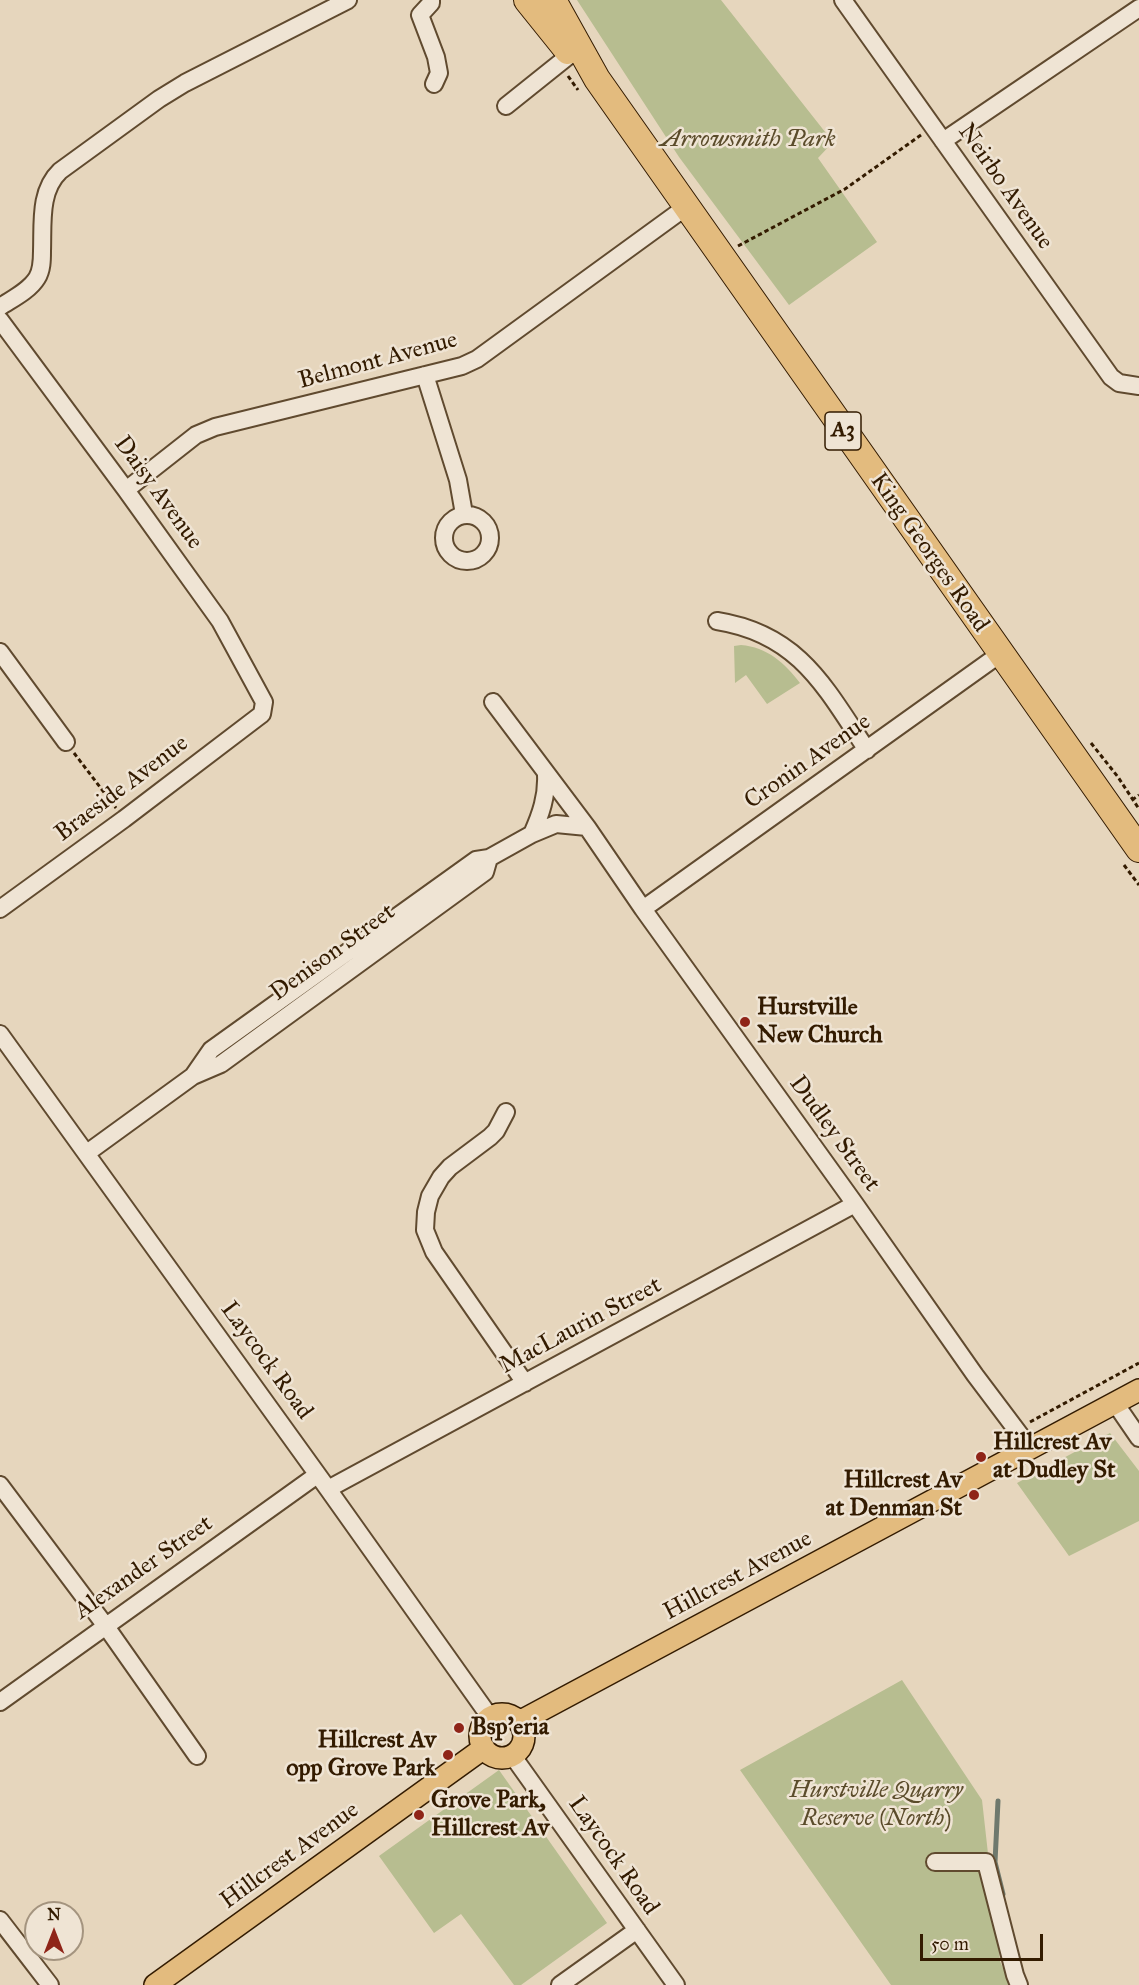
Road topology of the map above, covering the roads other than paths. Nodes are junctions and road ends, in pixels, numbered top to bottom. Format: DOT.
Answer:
graph roads {
  1 [pos="348,0"];
  2 [pos="431,0"];
  3 [pos="527,0"];
  4 [pos="553,0"];
  5 [pos="843,0"];
  6 [pos="1139,8"];
  7 [pos="571,54"];
  8 [pos="597,79"];
  9 [pos="434,84"];
  10 [pos="506,106"];
  11 [pos="943,141"];
  12 [pos="686,207"];
  13 [pos="0,307"];
  14 [pos="0,320"];
  15 [pos="425,375"];
  16 [pos="1139,386"];
  17 [pos="126,490"];
  18 [pos="464,514"];
  19 [pos="717,621"];
  20 [pos="0,652"];
  21 [pos="1000,654"];
  22 [pos="264,702"];
  23 [pos="493,702"];
  24 [pos="66,742"];
  25 [pos="867,750"];
  26 [pos="546,775"];
  27 [pos="587,827"];
  28 [pos="532,834"];
  29 [pos="1139,849"];
  30 [pos="0,909"];
  31 [pos="643,909"];
  32 [pos="0,1034"];
  33 [pos="506,1112"];
  34 [pos="87,1153"];
  35 [pos="855,1204"];
  36 [pos="525,1383"];
  37 [pos="1139,1390"];
  38 [pos="1115,1403"];
  39 [pos="1139,1438"];
  40 [pos="1030,1448"];
  41 [pos="317,1474"];
  42 [pos="0,1485"];
  43 [pos="328,1489"];
  44 [pos="105,1625"];
  45 [pos="0,1702"];
  46 [pos="490,1717"];
  47 [pos="519,1722"];
  48 [pos="484,1748"];
  49 [pos="512,1755"];
  50 [pos="197,1756"];
  51 [pos="935,1862"];
  52 [pos="0,1920"];
  53 [pos="636,1930"];
  54 [pos="50,1985"];
  55 [pos="155,1985"];
  56 [pos="560,1985"];
  57 [pos="676,1985"];
  58 [pos="1019,1985"];
  1 -- 13 [label="street"];
  2 -- 9 [label="street"];
  3 -- 7 [label="highway, King Georges Road / A3"];
  4 -- 8 [label="highway, King Georges Road / A3"];
  5 -- 11 [label="street, Neirbo Avenue"];
  6 -- 11 [label="street"];
  7 -- 8 [label="highway, King Georges Road / A3"];
  7 -- 10 [label="street"];
  8 -- 12 [label="highway, King Georges Road / A3"];
  11 -- 16 [label="street, Neirbo Avenue"];
  12 -- 15 [label="street, Belmont Avenue"];
  12 -- 21 [label="highway, King Georges Road / A3"];
  14 -- 17 [label="street, Daisy Avenue"];
  15 -- 17 [label="street, Belmont Avenue"];
  15 -- 18 [label="street"];
  17 -- 22 [label="street, Daisy Avenue"];
  19 -- 25 [label="street"];
  20 -- 24 [label="street"];
  21 -- 25 [label="street, Cronin Avenue"];
  21 -- 29 [label="highway, King Georges Road / A3"];
  22 -- 30 [label="street, Braeside Avenue"];
  23 -- 26 [label="street, Dudley Street"];
  25 -- 31 [label="street, Cronin Avenue"];
  26 -- 27 [label="street, Dudley Street"];
  26 -- 28 [label="street"];
  27 -- 28 [label="street, Denison Street"];
  27 -- 31 [label="street, Dudley Street"];
  28 -- 34 [label="street, Denison Street"];
  31 -- 35 [label="street, Dudley Street"];
  32 -- 34 [label="street, Laycock Road"];
  33 -- 36 [label="street"];
  34 -- 41 [label="street, Laycock Road"];
  35 -- 36 [label="street, MacLaurin Street"];
  35 -- 40 [label="street, Dudley Street"];
  36 -- 43 [label="street, MacLaurin Street"];
  37 -- 38 [label="main road, Hillcrest Avenue"];
  38 -- 39 [label="street"];
  38 -- 40 [label="main road, Hillcrest Avenue"];
  40 -- 47 [label="main road, Hillcrest Avenue"];
  41 -- 43 [label="street, Laycock Road"];
  41 -- 44 [label="street, Alexander Street"];
  42 -- 44 [label="street"];
  43 -- 46 [label="street, Laycock Road"];
  44 -- 45 [label="street, Alexander Street"];
  44 -- 50 [label="street"];
  46 -- 47 [label="main road"];
  46 -- 48 [label="main road"];
  47 -- 49 [label="main road"];
  48 -- 49 [label="main road"];
  48 -- 55 [label="main road, Hillcrest Avenue"];
  49 -- 53 [label="street, Laycock Road"];
  51 -- 58 [label="street"];
  52 -- 54 [label="street"];
  53 -- 56 [label="street"];
  53 -- 57 [label="street, Laycock Road"];
}
